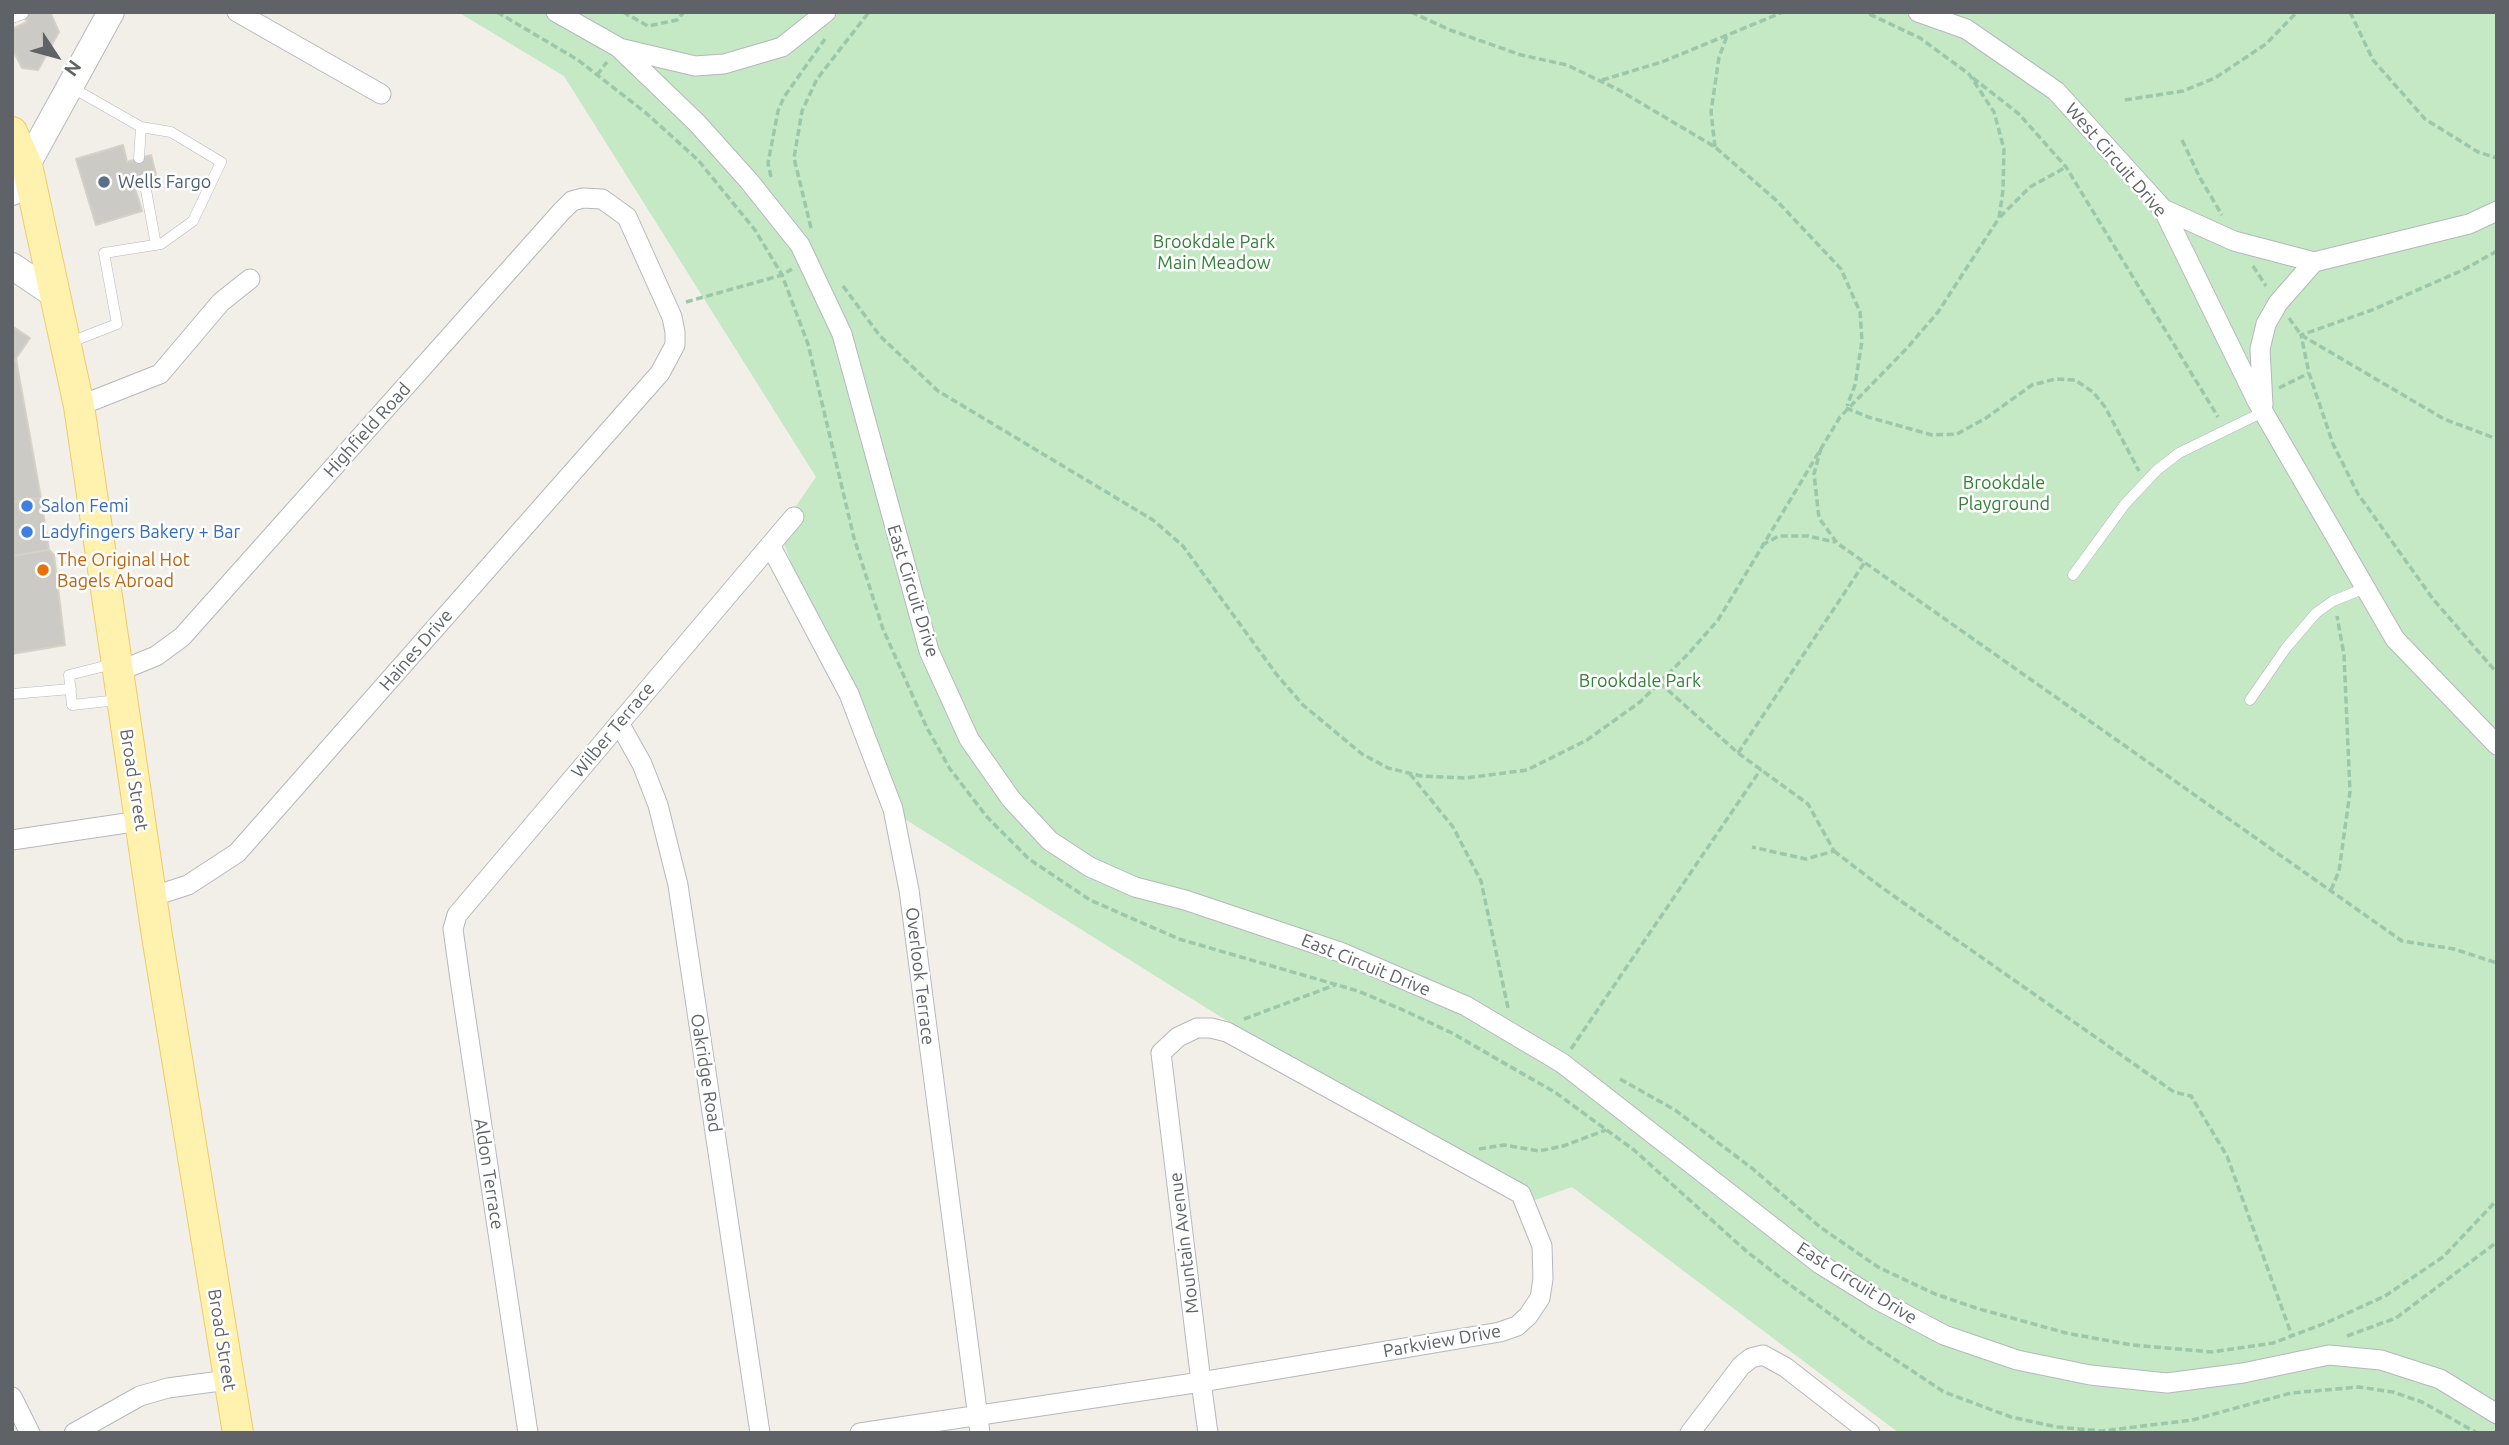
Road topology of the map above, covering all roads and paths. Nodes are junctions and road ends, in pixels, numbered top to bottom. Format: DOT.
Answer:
graph roads {
  1 [pos="111,12"];
  2 [pos="236,12"];
  3 [pos="497,12"];
  4 [pos="556,12"];
  5 [pos="623,12"];
  6 [pos="684,12"];
  7 [pos="825,12"];
  8 [pos="869,12"];
  9 [pos="1411,12"];
  10 [pos="1783,12"];
  11 [pos="1865,12"];
  12 [pos="1918,12"];
  13 [pos="2297,12"];
  14 [pos="2350,12"];
  15 [pos="23,14"];
  16 [pos="12,18"];
  17 [pos="828,34"];
  18 [pos="1727,34"];
  19 [pos="618,47"];
  20 [pos="1969,74"];
  21 [pos="1600,80"];
  22 [pos="70,86"];
  23 [pos="381,94"];
  24 [pos="2125,100"];
  25 [pos="141,127"];
  26 [pos="12,132"];
  27 [pos="1714,147"];
  28 [pos="139,158"];
  29 [pos="2497,158"];
  30 [pos="27,165"];
  31 [pos="2066,167"];
  32 [pos="144,179"];
  33 [pos="772,186"];
  34 [pos="12,192"];
  35 [pos="614,205"];
  36 [pos="2163,209"];
  37 [pos="2497,211"];
  38 [pos="1999,218"];
  39 [pos="812,231"];
  40 [pos="156,245"];
  41 [pos="2497,251"];
  42 [pos="2314,262"];
  43 [pos="12,266"];
  44 [pos="782,275"];
  45 [pos="250,279"];
  46 [pos="842,285"];
  47 [pos="55,295"];
  48 [pos="667,307"];
  49 [pos="2301,335"];
  50 [pos="67,344"];
  51 [pos="79,406"];
  52 [pos="1846,408"];
  53 [pos="2263,412"];
  54 [pos="2217,417"];
  55 [pos="2497,439"];
  56 [pos="1823,441"];
  57 [pos="2146,482"];
  58 [pos="794,517"];
  59 [pos="1837,543"];
  60 [pos="770,545"];
  61 [pos="1762,545"];
  62 [pos="1865,562"];
  63 [pos="2073,575"];
  64 [pos="2365,588"];
  65 [pos="2333,601"];
  66 [pos="2497,673"];
  67 [pos="118,678"];
  68 [pos="1660,683"];
  69 [pos="71,689"];
  70 [pos="12,694"];
  71 [pos="2250,700"];
  72 [pos="619,723"];
  73 [pos="2497,745"];
  74 [pos="1738,753"];
  75 [pos="1761,769"];
  76 [pos="1410,774"];
  77 [pos="140,821"];
  78 [pos="12,840"];
  79 [pos="1752,847"];
  80 [pos="1835,851"];
  81 [pos="2330,890"];
  82 [pos="151,897"];
  83 [pos="457,915"];
  84 [pos="2497,963"];
  85 [pos="1337,984"];
  86 [pos="1243,1020"];
  87 [pos="1508,1031"];
  88 [pos="1161,1053"];
  89 [pos="1562,1063"];
  90 [pos="1620,1079"];
  91 [pos="1606,1130"];
  92 [pos="1477,1149"];
  93 [pos="2497,1200"];
  94 [pos="2497,1242"];
  95 [pos="2292,1336"];
  96 [pos="2341,1339"];
  97 [pos="228,1380"];
  98 [pos="1201,1382"];
  99 [pos="12,1397"];
  100 [pos="2497,1414"];
  101 [pos="978,1425"];
  102 [pos="30,1433"];
  103 [pos="74,1433"];
  104 [pos="238,1433"];
  105 [pos="528,1433"];
  106 [pos="760,1433"];
  107 [pos="860,1433"];
  108 [pos="1208,1433"];
  109 [pos="1689,1433"];
  110 [pos="1870,1433"];
  111 [pos="2477,1433"];
  1 -- 22 [label="main road"];
  2 -- 23 [label="street"];
  3 -- 44 [label="path"];
  4 -- 19 [label="street"];
  5 -- 6 [label="path"];
  7 -- 19 [label="street"];
  8 -- 39 [label="path"];
  9 -- 21 [label="path"];
  10 -- 18 [label="path"];
  11 -- 20 [label="path"];
  12 -- 36 [label="street, West Circuit Drive"];
  13 -- 24 [label="path"];
  14 -- 29 [label="path"];
  15 -- 16 [label="lane"];
  17 -- 33 [label="path"];
  18 -- 21 [label="path"];
  18 -- 27 [label="path"];
  19 -- 87 [label="street, East Circuit Drive"];
  20 -- 31 [label="path"];
  20 -- 38 [label="path"];
  21 -- 27 [label="path"];
  22 -- 25 [label="lane"];
  22 -- 30 [label="main road"];
  25 -- 28 [label="lane"];
  25 -- 40 [label="lane"];
  26 -- 30 [label="main road, Broad Street"];
  27 -- 52 [label="path"];
  30 -- 34 [label="main road"];
  30 -- 47 [label="main road, Broad Street"];
  31 -- 38 [label="path"];
  31 -- 54 [label="path"];
  32 -- 40 [label="lane"];
  35 -- 48 [label="street, Haines Drive"];
  35 -- 67 [label="street, Highfield Road"];
  36 -- 42 [label="street"];
  36 -- 53 [label="street, West Circuit Drive"];
  37 -- 42 [label="street"];
  38 -- 52 [label="path"];
  40 -- 50 [label="lane"];
  41 -- 49 [label="path"];
  42 -- 53 [label="street, West Circuit Drive"];
  43 -- 47 [label="main road"];
  44 -- 48 [label="path"];
  44 -- 85 [label="path"];
  45 -- 51 [label="street"];
  46 -- 76 [label="path"];
  47 -- 50 [label="main road, Broad Street"];
  48 -- 82 [label="street, Haines Drive"];
  49 -- 55 [label="path"];
  49 -- 66 [label="path"];
  50 -- 51 [label="main road, Broad Street"];
  51 -- 67 [label="main road, Broad Street"];
  52 -- 56 [label="path"];
  52 -- 57 [label="path"];
  53 -- 57 [label="lane"];
  53 -- 64 [label="street, West Circuit Drive"];
  56 -- 59 [label="path"];
  56 -- 61 [label="path"];
  57 -- 63 [label="lane"];
  58 -- 60 [label="street, Wilber Terrace"];
  59 -- 61 [label="path"];
  59 -- 62 [label="path"];
  60 -- 72 [label="street, Wilber Terrace"];
  60 -- 101 [label="street, Overlook Terrace"];
  61 -- 68 [label="path"];
  62 -- 74 [label="path"];
  62 -- 81 [label="path"];
  64 -- 65 [label="lane"];
  64 -- 73 [label="street, West Circuit Drive"];
  65 -- 71 [label="lane"];
  65 -- 81 [label="path"];
  67 -- 69 [label="lane"];
  67 -- 69 [label="lane"];
  67 -- 77 [label="main road, Broad Street"];
  68 -- 74 [label="path"];
  68 -- 76 [label="path"];
  69 -- 70 [label="lane"];
  72 -- 83 [label="street, Wilber Terrace"];
  72 -- 106 [label="street, Oakridge Road"];
  74 -- 75 [label="path"];
  75 -- 80 [label="path"];
  75 -- 89 [label="path"];
  76 -- 87 [label="path"];
  77 -- 78 [label="street"];
  77 -- 82 [label="main road, Broad Street"];
  79 -- 80 [label="path"];
  80 -- 95 [label="path"];
  81 -- 84 [label="path"];
  82 -- 97 [label="main road, Broad Street"];
  83 -- 105 [label="street, Aldon Terrace"];
  85 -- 86 [label="path"];
  85 -- 91 [label="path"];
  87 -- 89 [label="street, East Circuit Drive"];
  88 -- 98 [label="street, Mountain Avenue"];
  88 -- 98 [label="street, Parkview Drive"];
  89 -- 100 [label="street, East Circuit Drive"];
  90 -- 95 [label="path"];
  91 -- 92 [label="path"];
  91 -- 111 [label="path"];
  93 -- 95 [label="path"];
  94 -- 96 [label="path"];
  97 -- 103 [label="street"];
  97 -- 104 [label="main road, Broad Street"];
  98 -- 101 [label="street, Parkview Drive"];
  98 -- 108 [label="street, Mountain Avenue"];
  99 -- 102 [label="street"];
  101 -- 107 [label="street, Parkview Drive"];
  109 -- 110 [label="street"];
}
